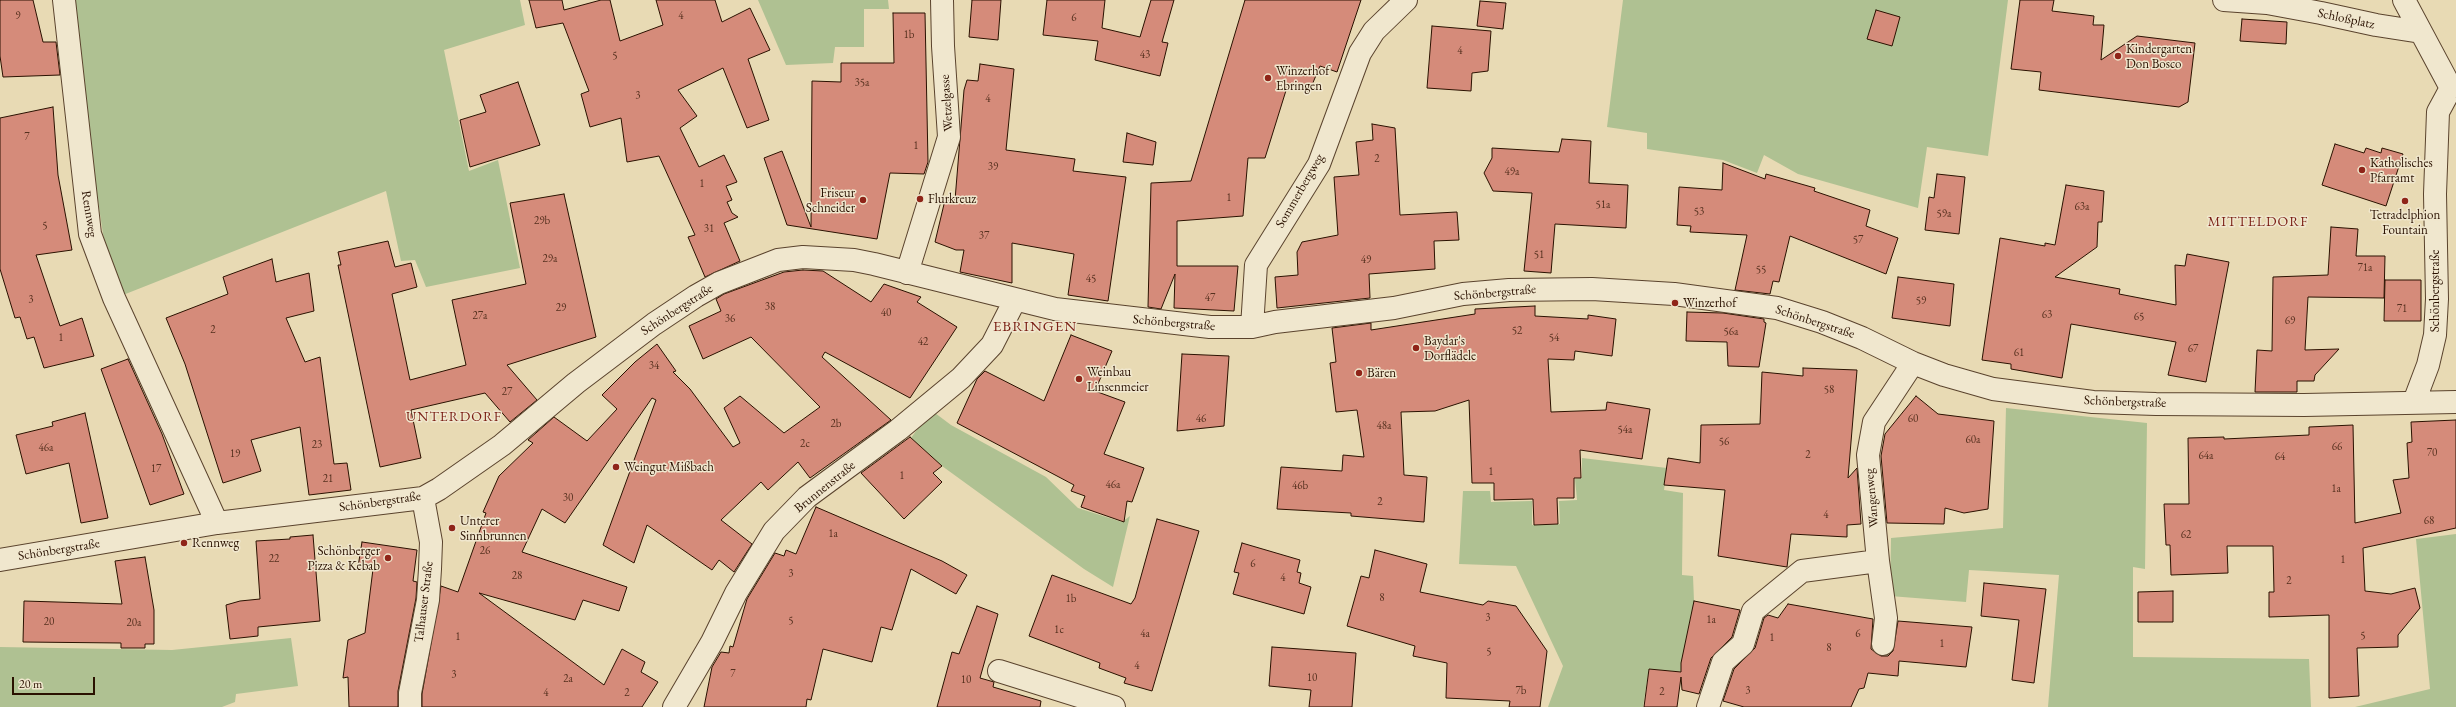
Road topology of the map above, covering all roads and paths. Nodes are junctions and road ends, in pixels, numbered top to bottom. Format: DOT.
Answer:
graph roads {
  1 [pos="64,0"];
  2 [pos="942,0"];
  3 [pos="1404,0"];
  4 [pos="2224,0"];
  5 [pos="2404,0"];
  6 [pos="2421,32"];
  7 [pos="2454,88"];
  8 [pos="907,273"];
  9 [pos="1015,300"];
  10 [pos="1252,327"];
  11 [pos="1913,363"];
  12 [pos="2414,402"];
  13 [pos="2456,402"];
  14 [pos="423,498"];
  15 [pos="217,523"];
  16 [pos="0,560"];
  17 [pos="1878,561"];
  18 [pos="1883,644"];
  19 [pos="999,671"];
  20 [pos="410,707"];
  21 [pos="674,707"];
  22 [pos="1114,707"];
  23 [pos="1708,707"];
  1 -- 15 [label="street, Rennweg"];
  2 -- 8 [label="street, Wetzelgasse"];
  3 -- 10 [label="street, Sommerbergweg"];
  4 -- 6 [label="street, Schloßplatz"];
  5 -- 6 [label="street"];
  6 -- 7 [label="street"];
  7 -- 12 [label="street, Schönbergstraße"];
  8 -- 9 [label="street, Schönbergstraße"];
  8 -- 14 [label="street, Schönbergstraße"];
  9 -- 10 [label="street, Schönbergstraße"];
  9 -- 21 [label="street, Brunnenstraße"];
  10 -- 11 [label="street, Schönbergstraße"];
  11 -- 12 [label="street, Schönbergstraße"];
  11 -- 17 [label="street, Wangenweg"];
  12 -- 13 [label="street, Schönbergstraße"];
  14 -- 15 [label="street, Schönbergstraße"];
  14 -- 20 [label="street, Talhauser Straße"];
  15 -- 16 [label="street, Schönbergstraße"];
  17 -- 18 [label="street, Wangenweg"];
  17 -- 23 [label="street"];
  19 -- 22 [label="street"];
}
